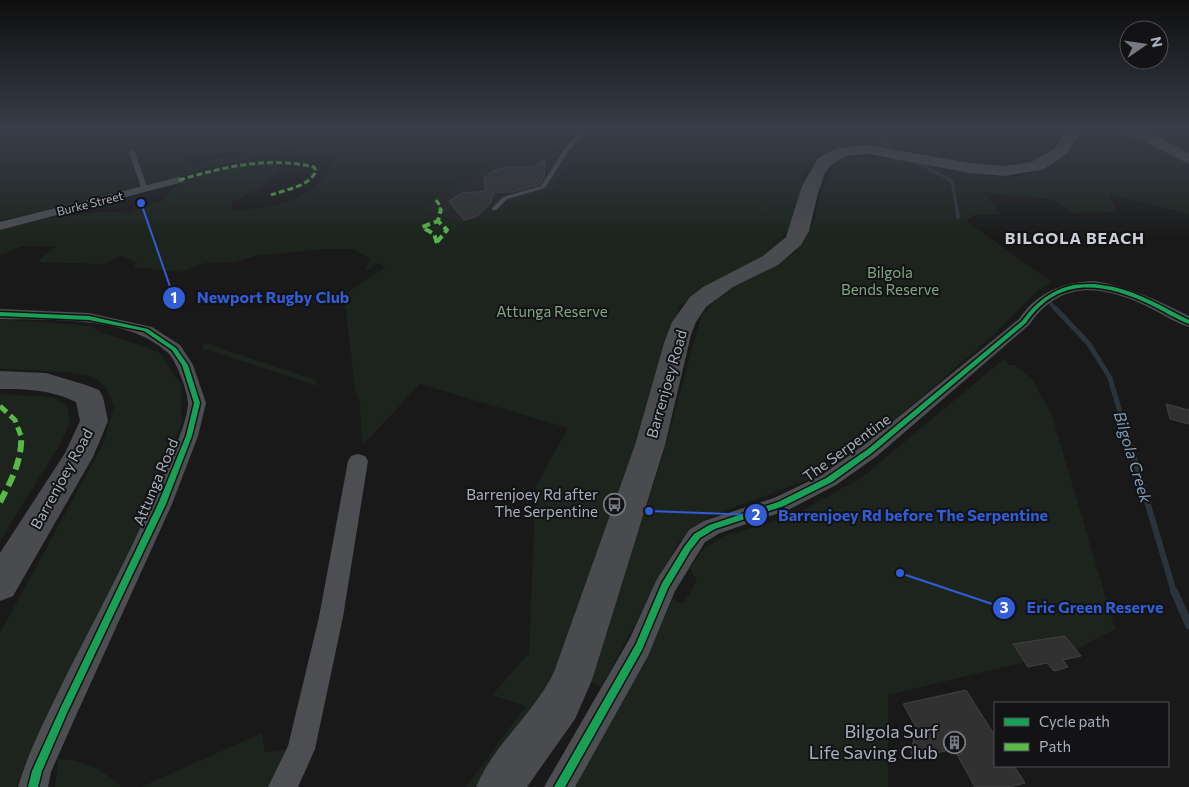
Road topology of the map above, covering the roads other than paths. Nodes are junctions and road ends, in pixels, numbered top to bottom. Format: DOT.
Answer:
graph roads {
  1 [pos="137,167"];
  2 [pos="555,167"];
  3 [pos="821,167"];
  4 [pos="963,167"];
  5 [pos="1030,167"];
  6 [pos="179,180"];
  7 [pos="145,190"];
  8 [pos="494,209"];
  9 [pos="0,226"];
  10 [pos="0,314"];
  11 [pos="1189,322"];
  12 [pos="0,380"];
  13 [pos="358,461"];
  14 [pos="0,585"];
  15 [pos="33,787"];
  16 [pos="283,787"];
  17 [pos="499,787"];
  18 [pos="559,787"];
  1 -- 7 [label="lane"];
  2 -- 8 [label="lane"];
  3 -- 17 [label="main road, Barrenjoey Road"];
  4 -- 5 [label="main road, Barrenjoey Road"];
  6 -- 7 [label="street, Burke Street"];
  7 -- 9 [label="street, Burke Street"];
  10 -- 15 [label="street, Attunga Road"];
  11 -- 18 [label="street, The Serpentine"];
  12 -- 14 [label="main road, Barrenjoey Road"];
  13 -- 16 [label="street"];
}
